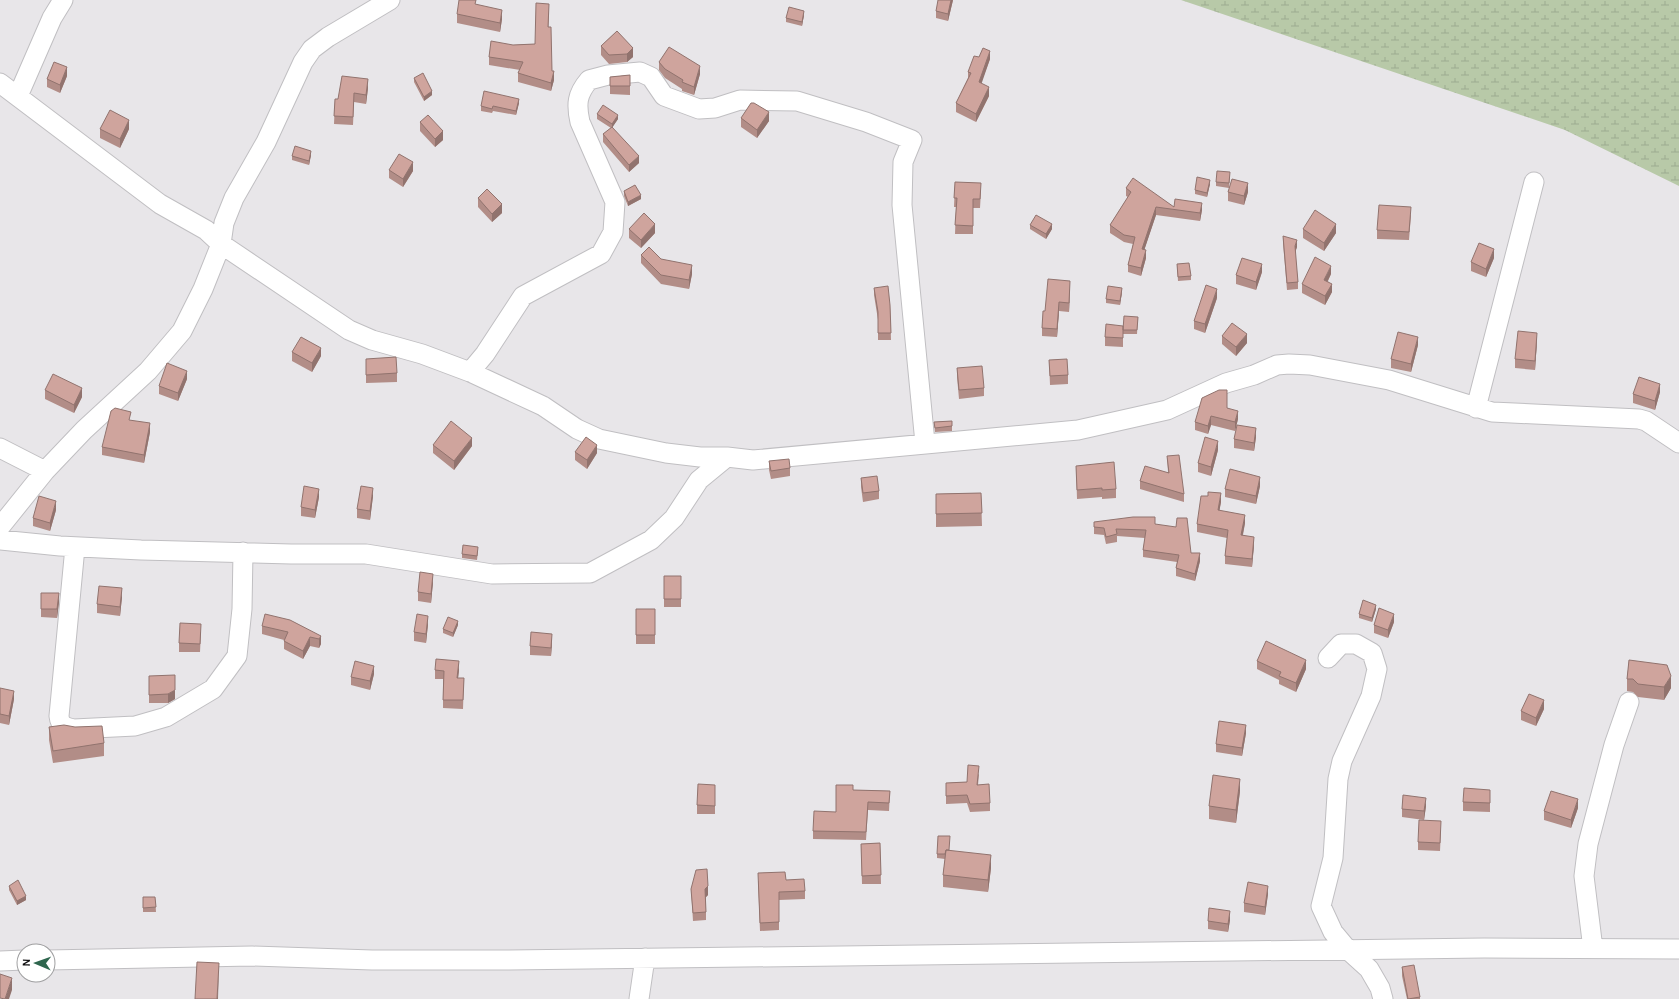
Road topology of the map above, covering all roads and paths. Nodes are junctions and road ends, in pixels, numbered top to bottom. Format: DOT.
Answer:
graph roads {
  1 [pos="63,0"];
  2 [pos="390,0"];
  3 [pos="0,83"];
  4 [pos="18,96"];
  5 [pos="1534,182"];
  6 [pos="221,244"];
  7 [pos="470,372"];
  8 [pos="1476,408"];
  9 [pos="925,443"];
  10 [pos="1679,443"];
  11 [pos="0,448"];
  12 [pos="726,457"];
  13 [pos="45,471"];
  14 [pos="0,527"];
  15 [pos="0,540"];
  16 [pos="75,547"];
  17 [pos="243,552"];
  18 [pos="1328,658"];
  19 [pos="1629,702"];
  20 [pos="1593,949"];
  21 [pos="1679,949"];
  22 [pos="1348,950"];
  23 [pos="645,958"];
  24 [pos="16,960"];
  25 [pos="56,960"];
  26 [pos="0,961"];
  27 [pos="639,999"];
  28 [pos="1382,999"];
  1 -- 4 [label="street"];
  2 -- 6 [label="street"];
  3 -- 4 [label="street"];
  4 -- 6 [label="street"];
  5 -- 8 [label="street"];
  6 -- 7 [label="street"];
  6 -- 13 [label="street"];
  7 -- 9 [label="street"];
  7 -- 12 [label="street"];
  8 -- 9 [label="street"];
  8 -- 10 [label="street"];
  9 -- 12 [label="street"];
  11 -- 13 [label="street"];
  12 -- 17 [label="street"];
  13 -- 14 [label="street"];
  15 -- 16 [label="street"];
  16 -- 17 [label="street"];
  16 -- 17 [label="street"];
  18 -- 22 [label="street"];
  19 -- 20 [label="street"];
  20 -- 21 [label="street"];
  20 -- 22 [label="street"];
  22 -- 23 [label="street"];
  22 -- 28 [label="street"];
  23 -- 25 [label="street"];
  23 -- 27 [label="street"];
  24 -- 26 [label="street"];
}
